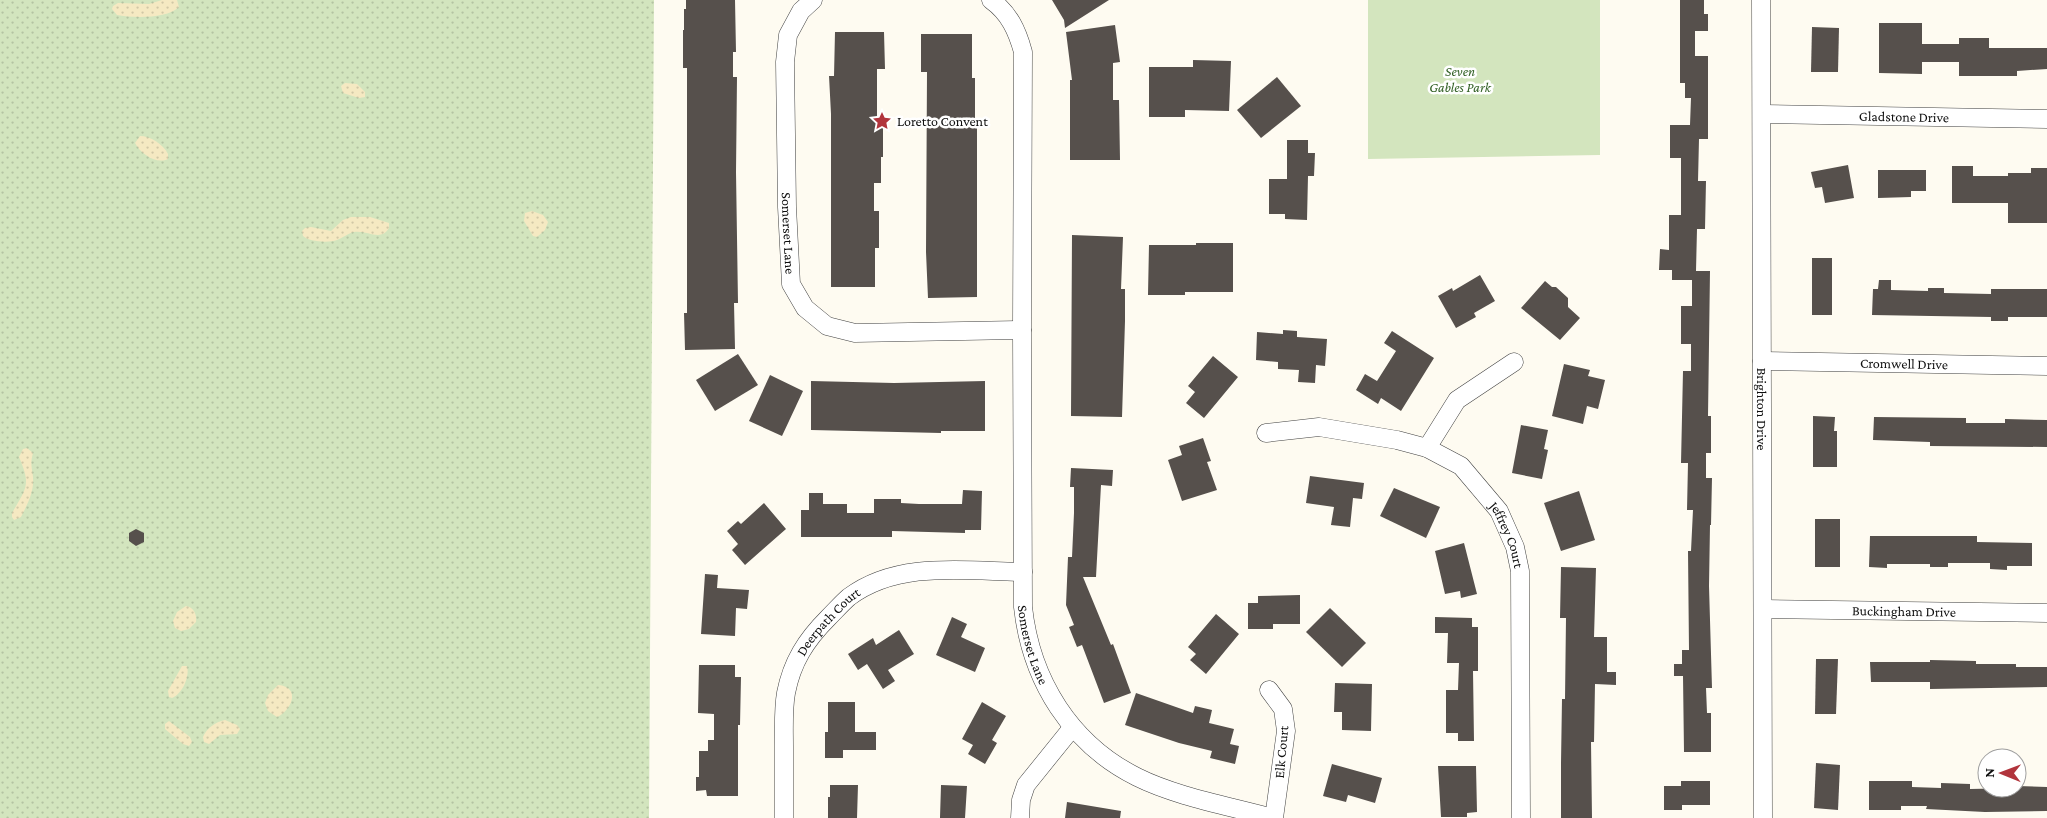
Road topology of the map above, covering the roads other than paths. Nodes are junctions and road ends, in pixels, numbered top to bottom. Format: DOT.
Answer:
graph roads {
  1 [pos="813,0"];
  2 [pos="990,0"];
  3 [pos="1761,0"];
  4 [pos="1762,114"];
  5 [pos="2047,119"];
  6 [pos="1022,330"];
  7 [pos="1762,361"];
  8 [pos="1514,362"];
  9 [pos="2047,366"];
  10 [pos="1266,432"];
  11 [pos="1427,448"];
  12 [pos="1023,572"];
  13 [pos="1763,609"];
  14 [pos="2047,613"];
  15 [pos="1269,690"];
  16 [pos="1072,728"];
  17 [pos="784,818"];
  18 [pos="1020,818"];
  19 [pos="1273,818"];
  20 [pos="1521,818"];
  21 [pos="1763,818"];
  1 -- 6 [label="street, Somerset Lane"];
  2 -- 6 [label="street, Somerset Lane"];
  3 -- 4 [label="street, Brighton Drive"];
  4 -- 5 [label="street, Gladstone Drive"];
  4 -- 7 [label="street, Brighton Drive"];
  6 -- 12 [label="street, Somerset Lane"];
  7 -- 9 [label="street, Cromwell Drive"];
  7 -- 13 [label="street, Brighton Drive"];
  8 -- 11 [label="street"];
  10 -- 11 [label="street, Jeffrey Court"];
  11 -- 20 [label="street, Jeffrey Court"];
  12 -- 16 [label="street, Somerset Lane"];
  12 -- 17 [label="street, Deerpath Court"];
  13 -- 14 [label="street, Buckingham Drive"];
  13 -- 21 [label="street, Brighton Drive"];
  15 -- 19 [label="street, Elk Court"];
  16 -- 18 [label="street"];
  16 -- 19 [label="street, Somerset Lane"];
}
